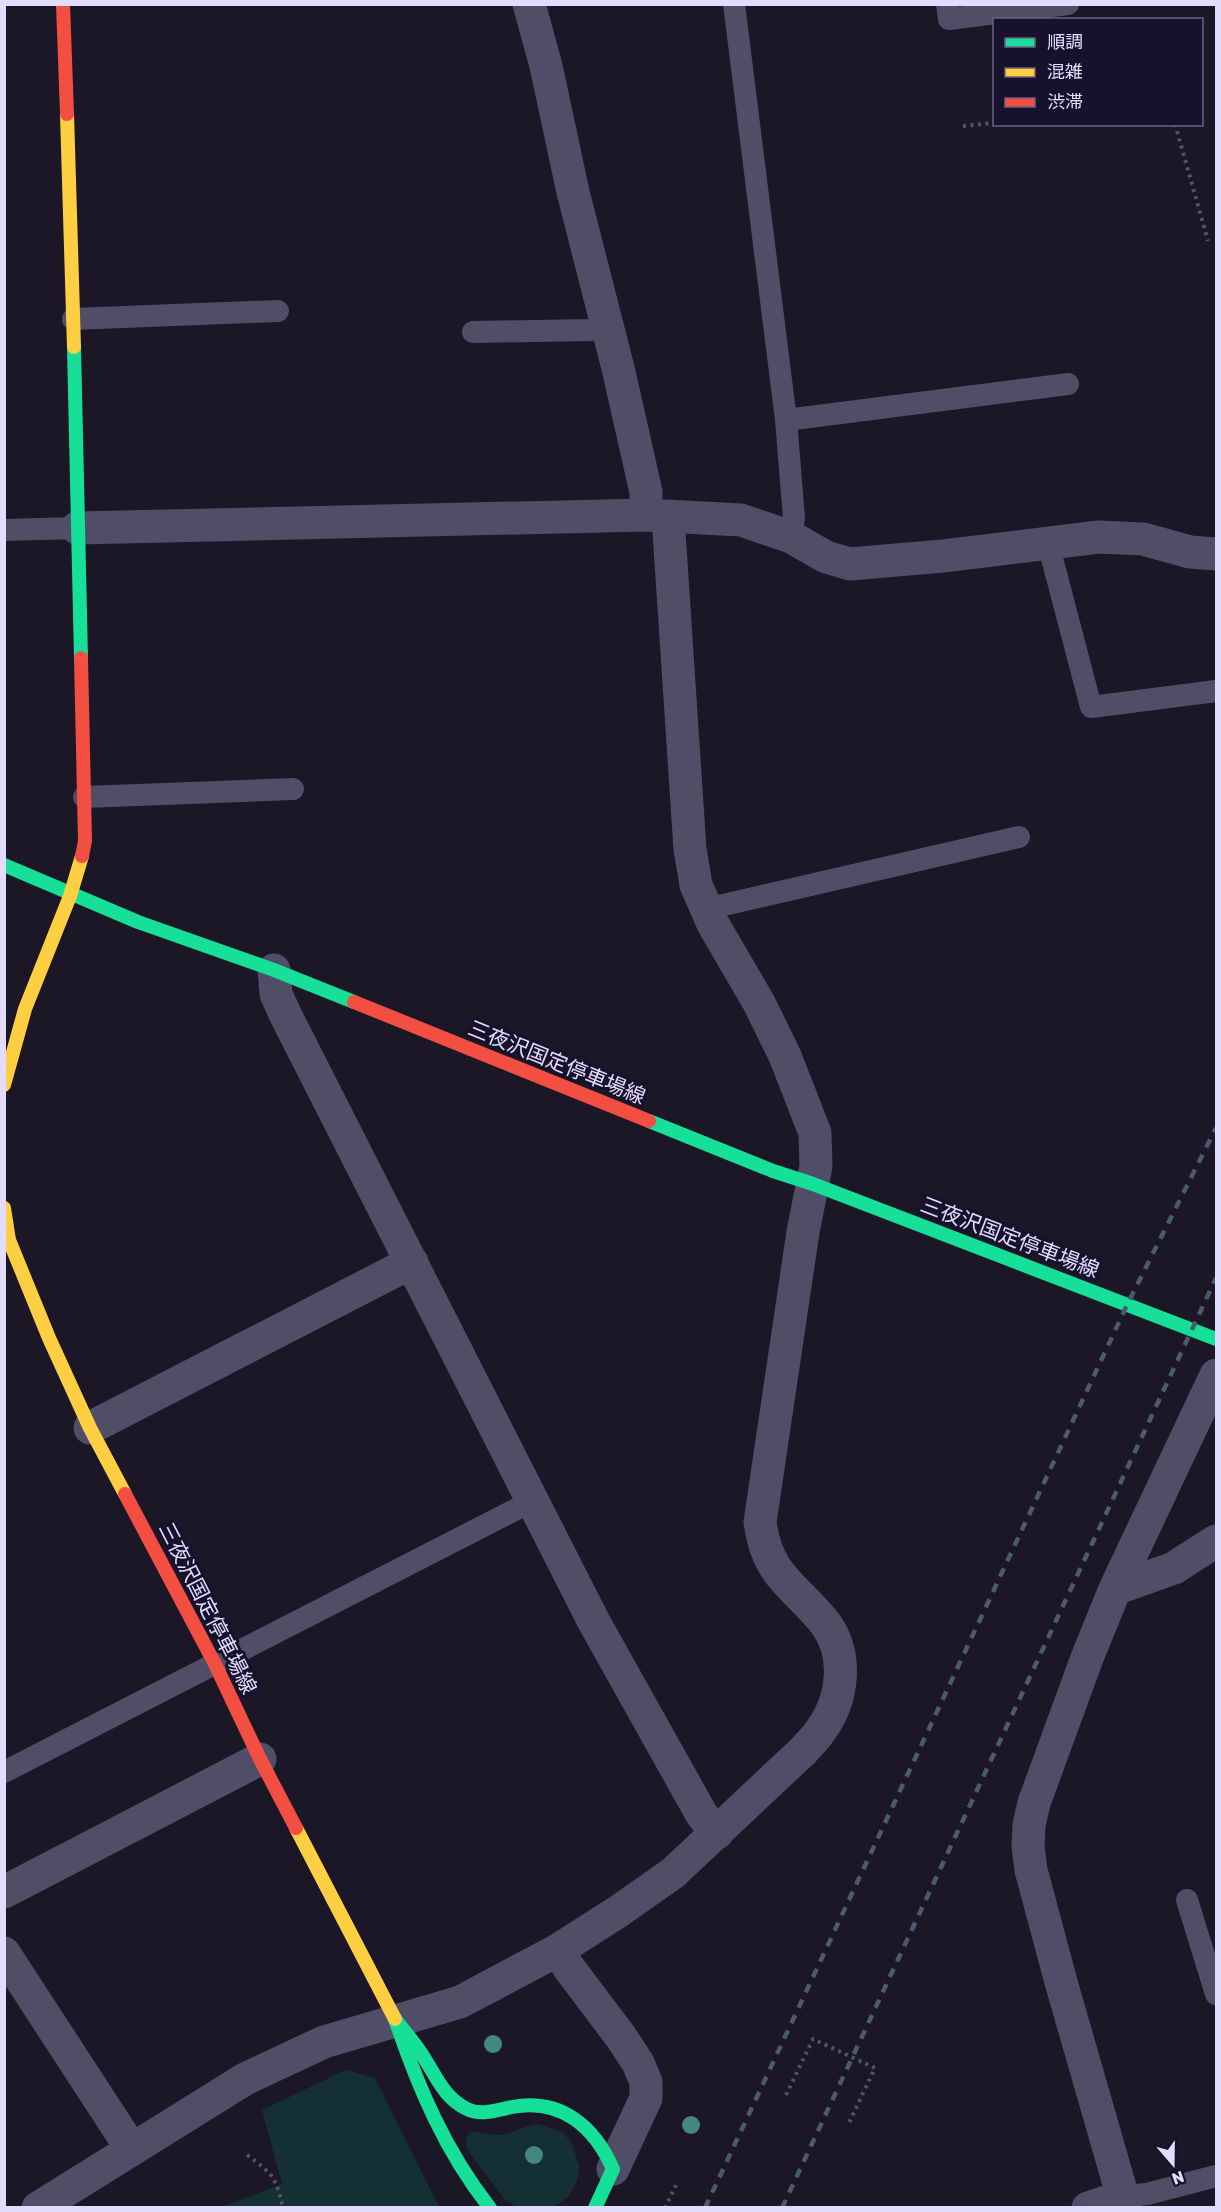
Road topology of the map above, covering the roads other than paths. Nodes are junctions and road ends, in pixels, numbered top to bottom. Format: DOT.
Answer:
graph roads {
  1 [pos="63,4"];
  2 [pos="529,4"];
  3 [pos="734,4"];
  4 [pos="947,4"];
  5 [pos="1068,4"];
  6 [pos="278,311"];
  7 [pos="74,319"];
  8 [pos="607,324"];
  9 [pos="473,332"];
  10 [pos="1068,384"];
  11 [pos="786,420"];
  12 [pos="657,516"];
  13 [pos="78,528"];
  14 [pos="4,530"];
  15 [pos="791,537"];
  16 [pos="1048,543"];
  17 [pos="1216,554"];
  18 [pos="1216,692"];
  19 [pos="293,789"];
  20 [pos="84,797"];
  21 [pos="1019,837"];
  22 [pos="4,865"];
  23 [pos="70,895"];
  24 [pos="706,909"];
  25 [pos="274,970"];
  26 [pos="4,1085"];
  27 [pos="813,1184"];
  28 [pos="4,1208"];
  29 [pos="412,1262"];
  30 [pos="1216,1339"];
  31 [pos="1216,1375"];
  32 [pos="90,1428"];
  33 [pos="534,1500"];
  34 [pos="1216,1541"];
  35 [pos="1115,1589"];
  36 [pos="215,1664"];
  37 [pos="260,1759"];
  38 [pos="4,1772"];
  39 [pos="717,1833"];
  40 [pos="4,1892"];
  41 [pos="1187,1900"];
  42 [pos="558,1950"];
  43 [pos="4,1953"];
  44 [pos="1216,1994"];
  45 [pos="394,2019"];
  46 [pos="131,2148"];
  47 [pos="613,2169"];
  48 [pos="1216,2176"];
  49 [pos="1125,2202"];
  50 [pos="41,2207"];
  51 [pos="490,2208"];
  52 [pos="595,2208"];
  53 [pos="1088,2208"];
  1 -- 7 [label="main road"];
  2 -- 8 [label="street"];
  3 -- 11 [label="lane"];
  4 -- 5 [label="lane"];
  6 -- 7 [label="lane"];
  7 -- 13 [label="main road"];
  8 -- 9 [label="lane"];
  8 -- 12 [label="street"];
  10 -- 11 [label="lane"];
  11 -- 15 [label="lane"];
  12 -- 13 [label="street"];
  12 -- 15 [label="street"];
  12 -- 24 [label="street"];
  13 -- 14 [label="lane"];
  13 -- 20 [label="main road"];
  15 -- 16 [label="street"];
  16 -- 17 [label="street"];
  16 -- 18 [label="lane"];
  19 -- 20 [label="lane"];
  20 -- 23 [label="main road"];
  21 -- 24 [label="lane"];
  22 -- 23 [label="main road, 三夜沢国定停車場線"];
  23 -- 25 [label="main road, 三夜沢国定停車場線"];
  23 -- 26 [label="main road"];
  24 -- 27 [label="street"];
  25 -- 27 [label="main road, 三夜沢国定停車場線"];
  25 -- 29 [label="street"];
  27 -- 30 [label="main road, 三夜沢国定停車場線"];
  27 -- 39 [label="street"];
  28 -- 32 [label="main road, 三夜沢国定停車場線"];
  29 -- 32 [label="street"];
  29 -- 33 [label="street"];
  31 -- 35 [label="street"];
  32 -- 36 [label="main road, 三夜沢国定停車場線"];
  33 -- 36 [label="lane"];
  33 -- 39 [label="street"];
  34 -- 35 [label="street"];
  35 -- 49 [label="street"];
  36 -- 37 [label="main road, 三夜沢国定停車場線"];
  36 -- 38 [label="lane"];
  37 -- 40 [label="street"];
  37 -- 45 [label="main road, 三夜沢国定停車場線"];
  39 -- 42 [label="street"];
  41 -- 44 [label="lane"];
  42 -- 45 [label="street"];
  42 -- 47 [label="street"];
  43 -- 46 [label="street"];
  45 -- 46 [label="street"];
  45 -- 47 [label="main road"];
  45 -- 51 [label="main road"];
  46 -- 50 [label="street"];
  47 -- 52 [label="main road"];
  48 -- 49 [label="lane"];
  49 -- 53 [label="street"];
}
